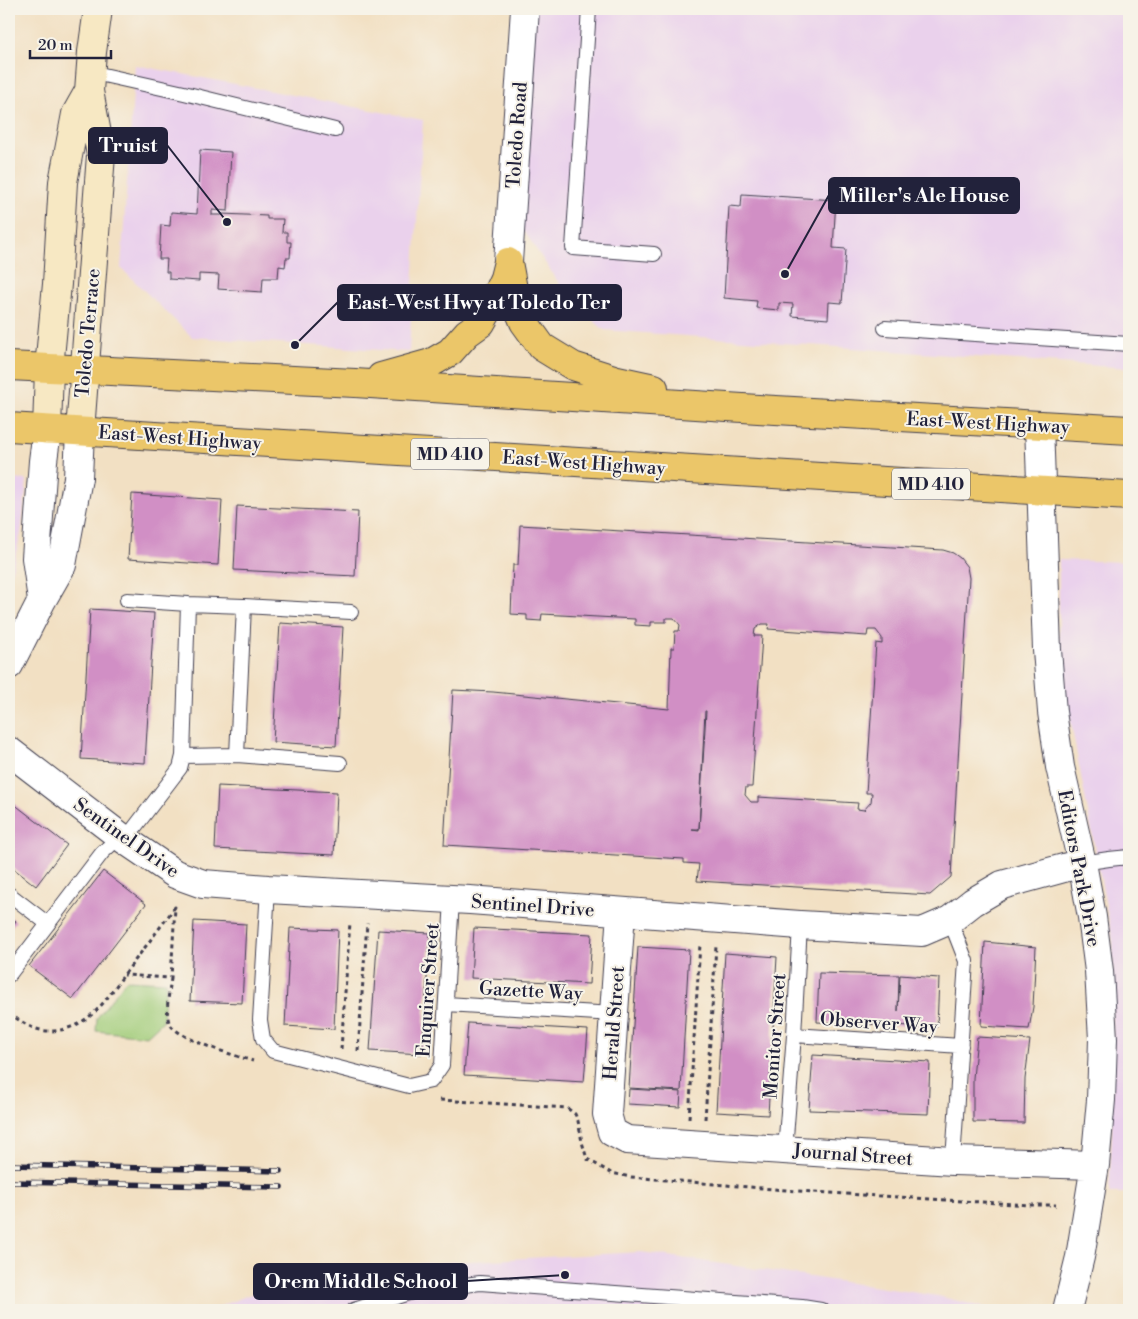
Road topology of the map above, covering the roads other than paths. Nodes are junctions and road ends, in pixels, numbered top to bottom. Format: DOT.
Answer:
graph roads {
  1 [pos="98,9"];
  2 [pos="525,9"];
  3 [pos="589,9"];
  4 [pos="89,81"];
  5 [pos="335,130"];
  6 [pos="654,254"];
  7 [pos="508,262"];
  8 [pos="885,328"];
  9 [pos="1129,344"];
  10 [pos="9,366"];
  11 [pos="49,368"];
  12 [pos="84,370"];
  13 [pos="355,383"];
  14 [pos="758,409"];
  15 [pos="1039,424"];
  16 [pos="9,427"];
  17 [pos="47,430"];
  18 [pos="1129,430"];
  19 [pos="80,431"];
  20 [pos="1041,491"];
  21 [pos="1129,496"];
  22 [pos="42,600"];
  23 [pos="127,600"];
  24 [pos="188,604"];
  25 [pos="244,606"];
  26 [pos="351,612"];
  27 [pos="9,665"];
  28 [pos="9,751"];
  29 [pos="183,756"];
  30 [pos="237,756"];
  31 [pos="340,763"];
  32 [pos="122,838"];
  33 [pos="1129,857"];
  34 [pos="1082,863"];
  35 [pos="268,889"];
  36 [pos="9,894"];
  37 [pos="452,900"];
  38 [pos="621,912"];
  39 [pos="950,920"];
  40 [pos="48,924"];
  41 [pos="800,926"];
  42 [pos="9,975"];
  43 [pos="446,1004"];
  44 [pos="614,1014"];
  45 [pos="794,1036"];
  46 [pos="961,1046"];
  47 [pos="612,1132"];
  48 [pos="785,1150"];
  49 [pos="953,1161"];
  50 [pos="1095,1165"];
  51 [pos="354,1310"];
  52 [pos="821,1310"];
  53 [pos="1068,1310"];
  1 -- 4 [label="street, Toledo Terrace"];
  2 -- 7 [label="street, Toledo Road"];
  3 -- 6 [label="lane"];
  4 -- 5 [label="lane"];
  4 -- 11 [label="street, Toledo Terrace"];
  4 -- 12 [label="street, Toledo Terrace"];
  7 -- 13 [label="main road"];
  7 -- 14 [label="main road"];
  8 -- 9 [label="lane"];
  10 -- 11 [label="main road, East-West Highway"];
  11 -- 12 [label="main road, East-West Highway"];
  11 -- 17 [label="street, Toledo Terrace"];
  12 -- 13 [label="main road, East-West Highway"];
  12 -- 19 [label="street, Toledo Terrace"];
  13 -- 14 [label="main road, East-West Highway"];
  14 -- 15 [label="main road, East-West Highway"];
  15 -- 18 [label="main road, East-West Highway"];
  15 -- 20 [label="street, Editors Park Drive"];
  16 -- 17 [label="main road, East-West Highway / MD 410"];
  17 -- 19 [label="main road, East-West Highway / MD 410"];
  17 -- 22 [label="street, Toledo Terrace"];
  19 -- 20 [label="main road, East-West Highway / MD 410"];
  19 -- 22 [label="street, Toledo Terrace"];
  20 -- 21 [label="main road, East-West Highway / MD 410"];
  20 -- 34 [label="street, Editors Park Drive"];
  22 -- 27 [label="street, Toledo Terrace"];
  23 -- 24 [label="lane"];
  24 -- 25 [label="lane"];
  24 -- 29 [label="lane"];
  25 -- 26 [label="lane"];
  25 -- 30 [label="lane"];
  28 -- 32 [label="street, Sentinel Drive"];
  29 -- 30 [label="lane"];
  29 -- 32 [label="lane"];
  30 -- 31 [label="lane"];
  32 -- 35 [label="street, Sentinel Drive"];
  32 -- 40 [label="lane"];
  33 -- 34 [label="lane"];
  34 -- 39 [label="street, Sentinel Drive"];
  34 -- 50 [label="street, Editors Park Drive"];
  35 -- 37 [label="street, Sentinel Drive"];
  35 -- 43 [label="lane, Enquirer Street"];
  36 -- 40 [label="lane"];
  37 -- 38 [label="street, Sentinel Drive"];
  37 -- 43 [label="lane, Enquirer Street"];
  38 -- 41 [label="street, Sentinel Drive"];
  38 -- 44 [label="street, Herald Street"];
  39 -- 41 [label="street, Sentinel Drive"];
  39 -- 46 [label="lane"];
  40 -- 42 [label="lane"];
  41 -- 45 [label="lane, Monitor Street"];
  43 -- 44 [label="lane, Gazette Way"];
  44 -- 47 [label="street, Herald Street"];
  45 -- 46 [label="lane, Observer Way"];
  45 -- 48 [label="lane, Monitor Street"];
  46 -- 49 [label="lane"];
  47 -- 48 [label="street, Journal Street"];
  48 -- 49 [label="street, Journal Street"];
  49 -- 50 [label="street, Journal Street"];
  50 -- 53 [label="street, Editors Park Drive"];
  51 -- 52 [label="lane"];
}
